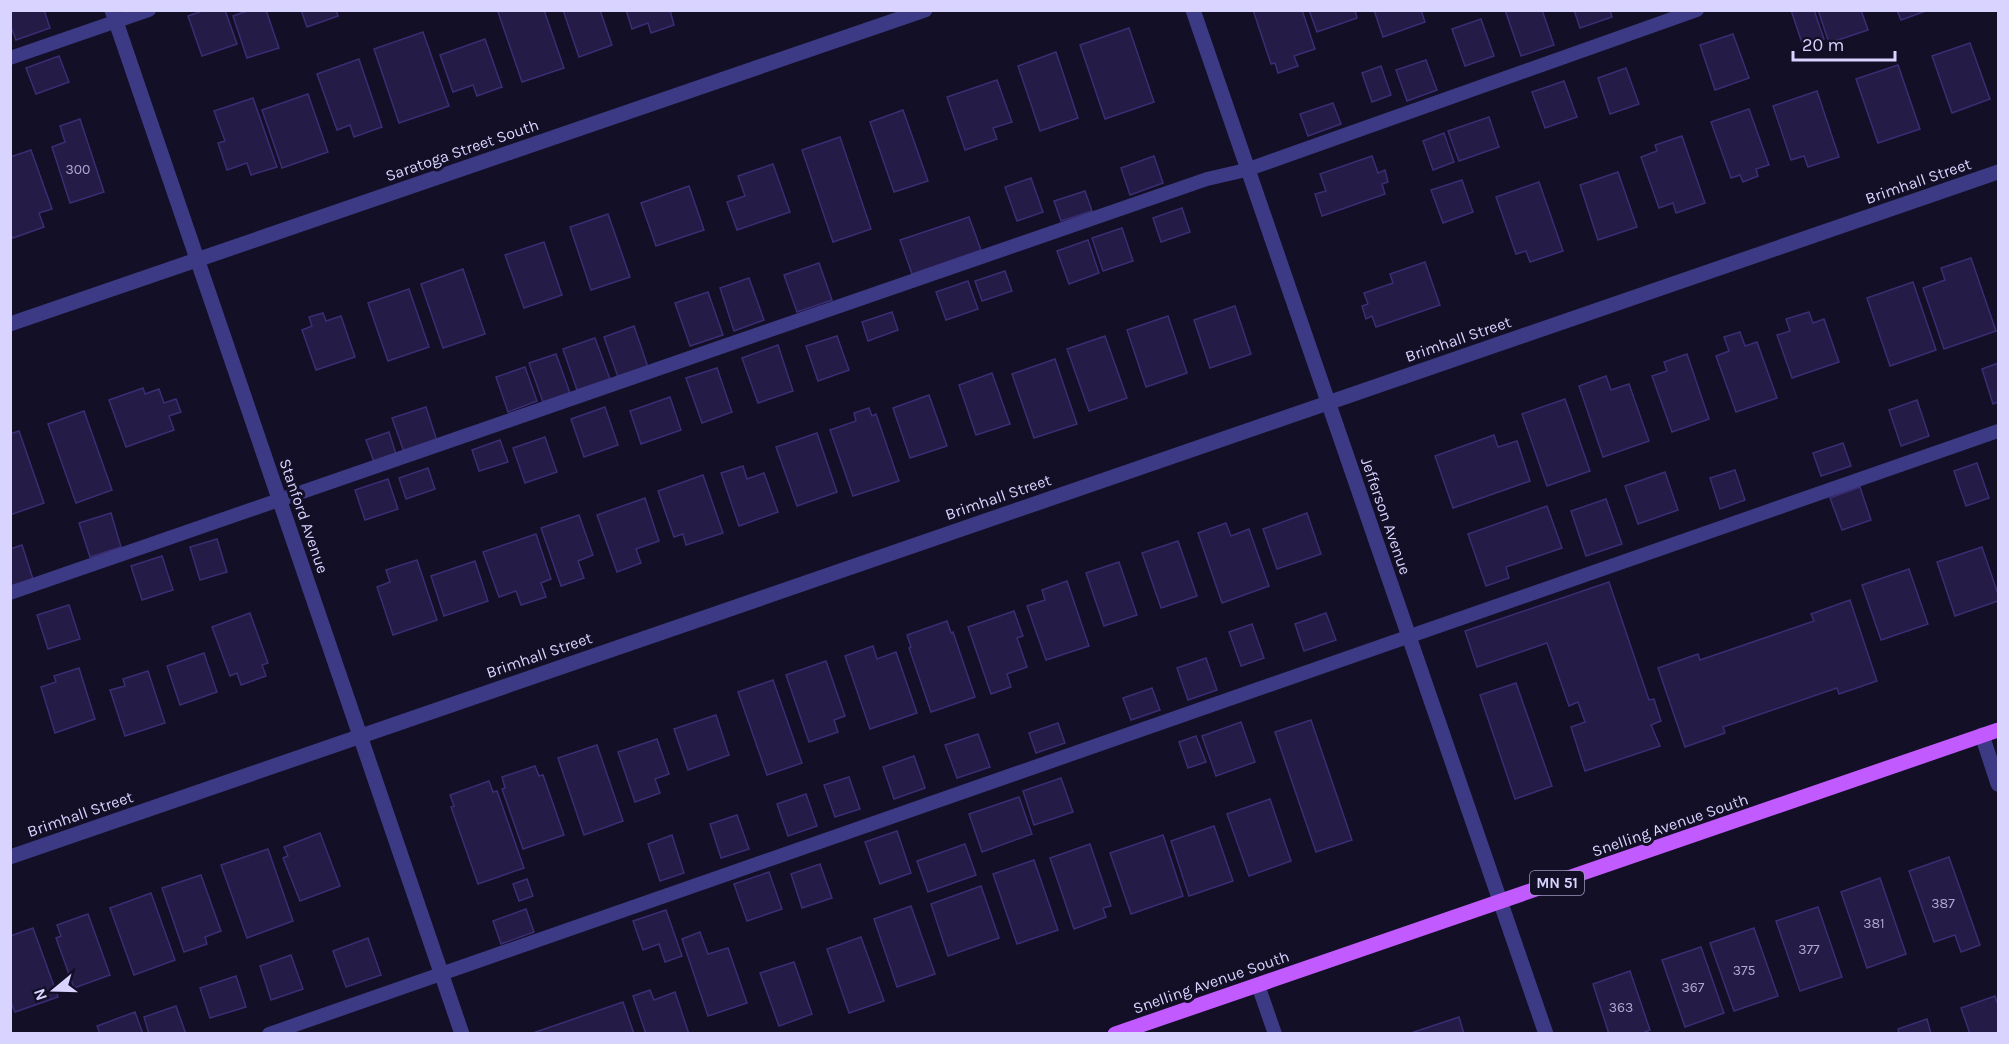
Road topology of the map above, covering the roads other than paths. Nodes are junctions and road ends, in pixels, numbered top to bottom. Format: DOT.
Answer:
graph roads {
  1 [pos="148,10"];
  2 [pos="925,10"];
  3 [pos="1192,10"];
  4 [pos="1697,10"];
  5 [pos="114,16"];
  6 [pos="10,58"];
  7 [pos="1246,170"];
  8 [pos="1998,172"];
  9 [pos="198,260"];
  10 [pos="10,324"];
  11 [pos="1327,404"];
  12 [pos="1998,431"];
  13 [pos="280,500"];
  14 [pos="10,593"];
  15 [pos="1409,636"];
  16 [pos="1998,730"];
  17 [pos="361,735"];
  18 [pos="1982,735"];
  19 [pos="1998,784"];
  20 [pos="10,857"];
  21 [pos="1500,902"];
  22 [pos="442,973"];
  23 [pos="1258,985"];
  24 [pos="269,1034"];
  25 [pos="462,1034"];
  26 [pos="1115,1034"];
  27 [pos="1275,1034"];
  28 [pos="1546,1034"];
  1 -- 5 [label="lane"];
  2 -- 9 [label="street, Saratoga Street South"];
  3 -- 7 [label="street, Jefferson Avenue"];
  4 -- 7 [label="lane"];
  5 -- 6 [label="lane"];
  5 -- 9 [label="street, Stanford Avenue"];
  7 -- 11 [label="street, Jefferson Avenue"];
  7 -- 13 [label="lane"];
  8 -- 11 [label="street, Brimhall Street"];
  9 -- 10 [label="street, Saratoga Street South"];
  9 -- 13 [label="street, Stanford Avenue"];
  11 -- 15 [label="street, Jefferson Avenue"];
  11 -- 17 [label="street, Brimhall Street"];
  12 -- 15 [label="lane"];
  13 -- 14 [label="lane"];
  13 -- 17 [label="street, Stanford Avenue"];
  15 -- 21 [label="street, Jefferson Avenue"];
  15 -- 22 [label="lane"];
  16 -- 18 [label="main road, Snelling Avenue South / MN 51"];
  17 -- 20 [label="street, Brimhall Street"];
  17 -- 22 [label="street, Stanford Avenue"];
  18 -- 19 [label="street"];
  18 -- 21 [label="main road, Snelling Avenue South / MN 51"];
  21 -- 23 [label="main road, Snelling Avenue South / MN 51"];
  21 -- 28 [label="street, Jefferson Avenue"];
  22 -- 24 [label="lane"];
  22 -- 25 [label="street, Stanford Avenue"];
  23 -- 26 [label="main road, Snelling Avenue South / MN 51"];
  23 -- 27 [label="lane"];
}
